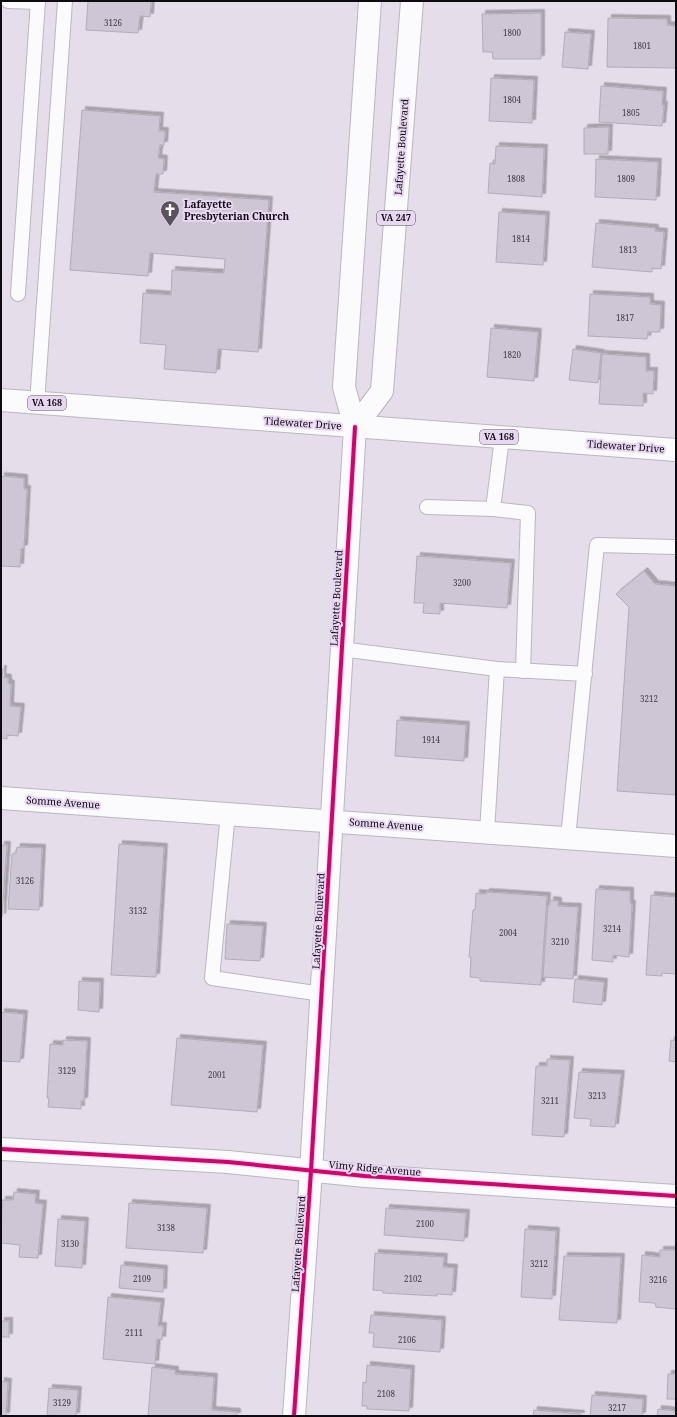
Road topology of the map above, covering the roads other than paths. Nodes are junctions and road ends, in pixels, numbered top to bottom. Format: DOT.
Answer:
graph roads {
  1 [pos="8,1"];
  2 [pos="65,1"];
  3 [pos="370,1"];
  4 [pos="412,1"];
  5 [pos="38,2"];
  6 [pos="18,294"];
  7 [pos="1,400"];
  8 [pos="37,403"];
  9 [pos="355,427"];
  10 [pos="502,438"];
  11 [pos="676,450"];
  12 [pos="427,507"];
  13 [pos="493,509"];
  14 [pos="676,547"];
  15 [pos="341,649"];
  16 [pos="497,669"];
  17 [pos="523,671"];
  18 [pos="585,674"];
  19 [pos="1,798"];
  20 [pos="228,813"];
  21 [pos="332,820"];
  22 [pos="487,832"];
  23 [pos="568,838"];
  24 [pos="676,846"];
  25 [pos="322,994"];
  26 [pos="1,1148"];
  27 [pos="311,1170"];
  28 [pos="676,1196"];
  29 [pos="294,1416"];
  1 -- 5 [label="lane"];
  2 -- 8 [label="lane"];
  3 -- 9 [label="main road, Lafayette Boulevard"];
  4 -- 9 [label="main road, Lafayette Boulevard / VA 247"];
  5 -- 6 [label="lane"];
  7 -- 8 [label="main road, Tidewater Drive / VA 168"];
  8 -- 9 [label="main road, Tidewater Drive / VA 168"];
  9 -- 10 [label="main road, Tidewater Drive / VA 168"];
  9 -- 15 [label="main road, Lafayette Boulevard"];
  10 -- 11 [label="main road, Tidewater Drive / VA 168"];
  10 -- 13 [label="lane"];
  12 -- 13 [label="lane"];
  13 -- 17 [label="lane"];
  14 -- 18 [label="lane"];
  15 -- 16 [label="lane"];
  15 -- 21 [label="main road, Lafayette Boulevard"];
  16 -- 17 [label="lane"];
  16 -- 22 [label="lane"];
  17 -- 18 [label="lane"];
  18 -- 23 [label="lane"];
  19 -- 20 [label="main road, Somme Avenue"];
  20 -- 21 [label="main road, Somme Avenue"];
  20 -- 25 [label="lane"];
  21 -- 22 [label="main road, Somme Avenue"];
  21 -- 25 [label="main road, Lafayette Boulevard"];
  22 -- 23 [label="main road, Somme Avenue"];
  23 -- 24 [label="main road, Somme Avenue"];
  25 -- 27 [label="main road, Lafayette Boulevard"];
  26 -- 27 [label="main road, Vimy Ridge Avenue"];
  27 -- 28 [label="main road, Vimy Ridge Avenue"];
  27 -- 29 [label="main road, Lafayette Boulevard"];
}
